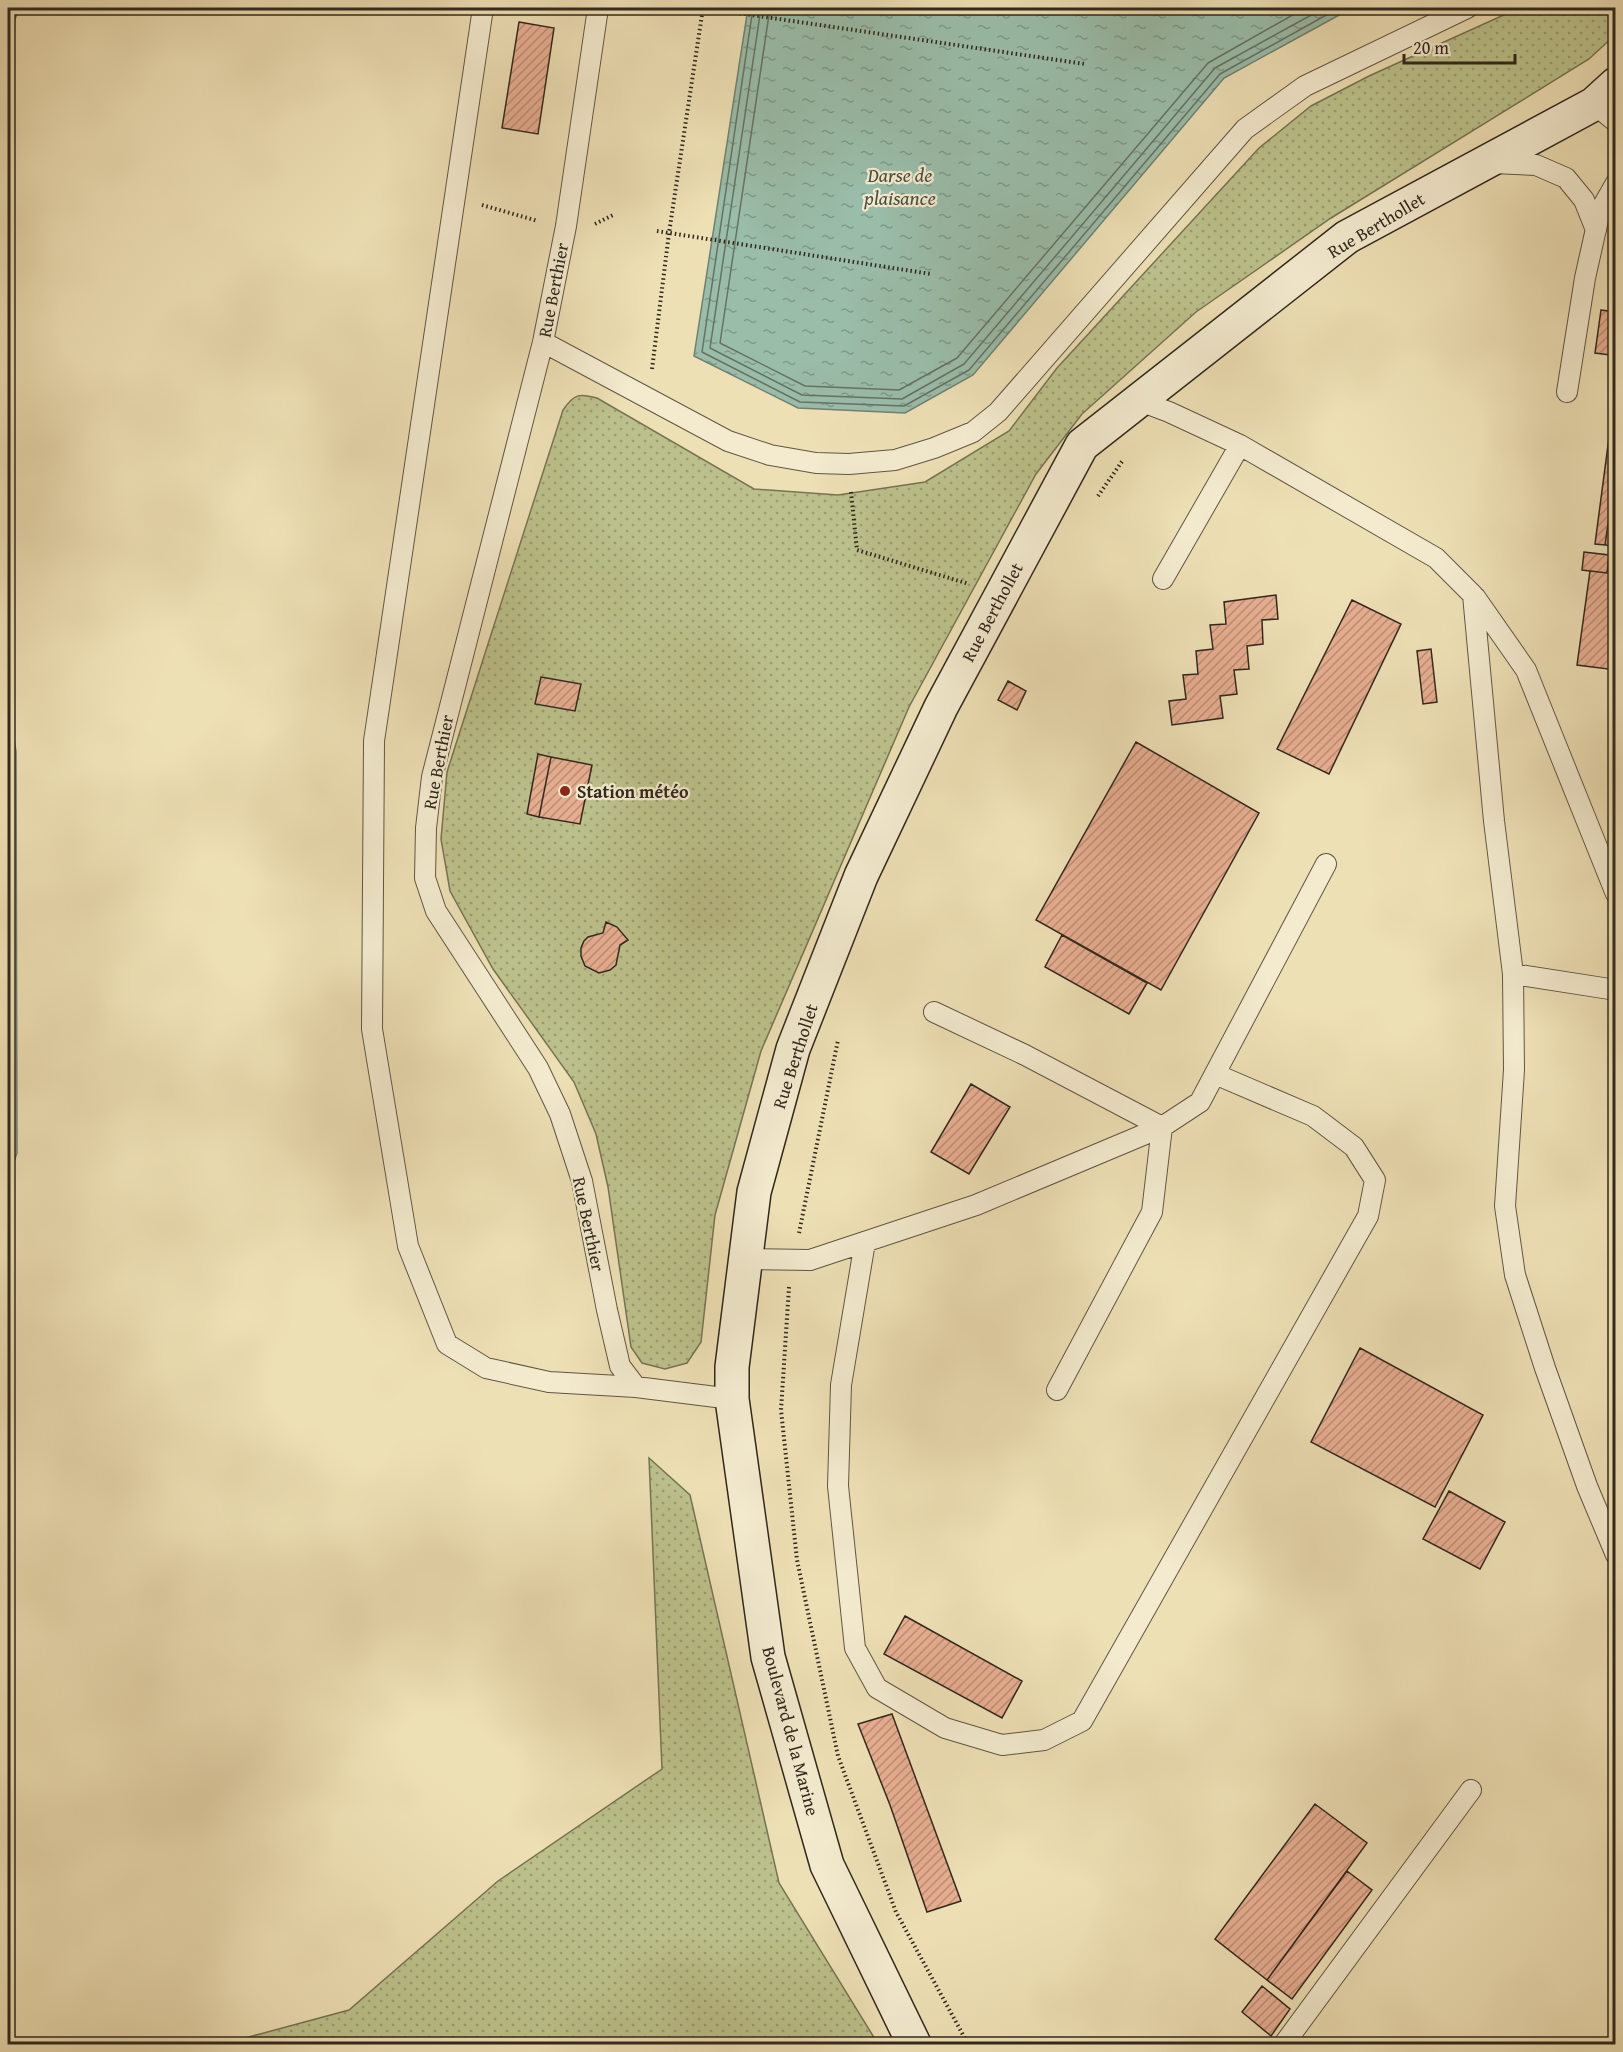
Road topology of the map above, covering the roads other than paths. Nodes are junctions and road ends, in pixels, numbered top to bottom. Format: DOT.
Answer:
graph roads {
  1 [pos="483,8"];
  2 [pos="598,8"];
  3 [pos="1467,8"];
  4 [pos="1608,103"];
  5 [pos="1484,163"];
  6 [pos="1616,183"];
  7 [pos="1596,230"];
  8 [pos="543,342"];
  9 [pos="1568,392"];
  10 [pos="1137,400"];
  11 [pos="1240,445"];
  12 [pos="1163,579"];
  13 [pos="1473,595"];
  14 [pos="1326,864"];
  15 [pos="1616,894"];
  16 [pos="1514,974"];
  17 [pos="1616,990"];
  18 [pos="934,1012"];
  19 [pos="1215,1074"];
  20 [pos="1162,1127"];
  21 [pos="865,1242"];
  22 [pos="745,1259"];
  23 [pos="636,1387"];
  24 [pos="1057,1390"];
  25 [pos="732,1399"];
  26 [pos="1616,1555"];
  27 [pos="1470,1790"];
  28 [pos="914,2044"];
  29 [pos="1284,2044"];
  1 -- 23 [label="lane"];
  2 -- 8 [label="lane, Rue Berthier"];
  3 -- 8 [label="lane"];
  4 -- 5 [label="main road, Rue Berthollet"];
  5 -- 7 [label="lane"];
  5 -- 10 [label="main road, Rue Berthollet"];
  6 -- 7 [label="lane"];
  7 -- 9 [label="lane"];
  8 -- 23 [label="lane, Rue Berthier"];
  10 -- 11 [label="lane"];
  10 -- 22 [label="main road, Rue Berthollet"];
  11 -- 12 [label="lane"];
  11 -- 13 [label="lane"];
  13 -- 15 [label="lane"];
  13 -- 16 [label="lane"];
  14 -- 19 [label="lane"];
  16 -- 17 [label="lane"];
  16 -- 26 [label="lane"];
  18 -- 20 [label="lane"];
  19 -- 20 [label="lane"];
  19 -- 21 [label="lane"];
  20 -- 21 [label="lane"];
  20 -- 24 [label="lane"];
  21 -- 22 [label="lane"];
  22 -- 25 [label="main road, Rue Berthollet"];
  23 -- 25 [label="lane"];
  25 -- 28 [label="main road, Boulevard de la Marine"];
  27 -- 29 [label="lane"];
}
